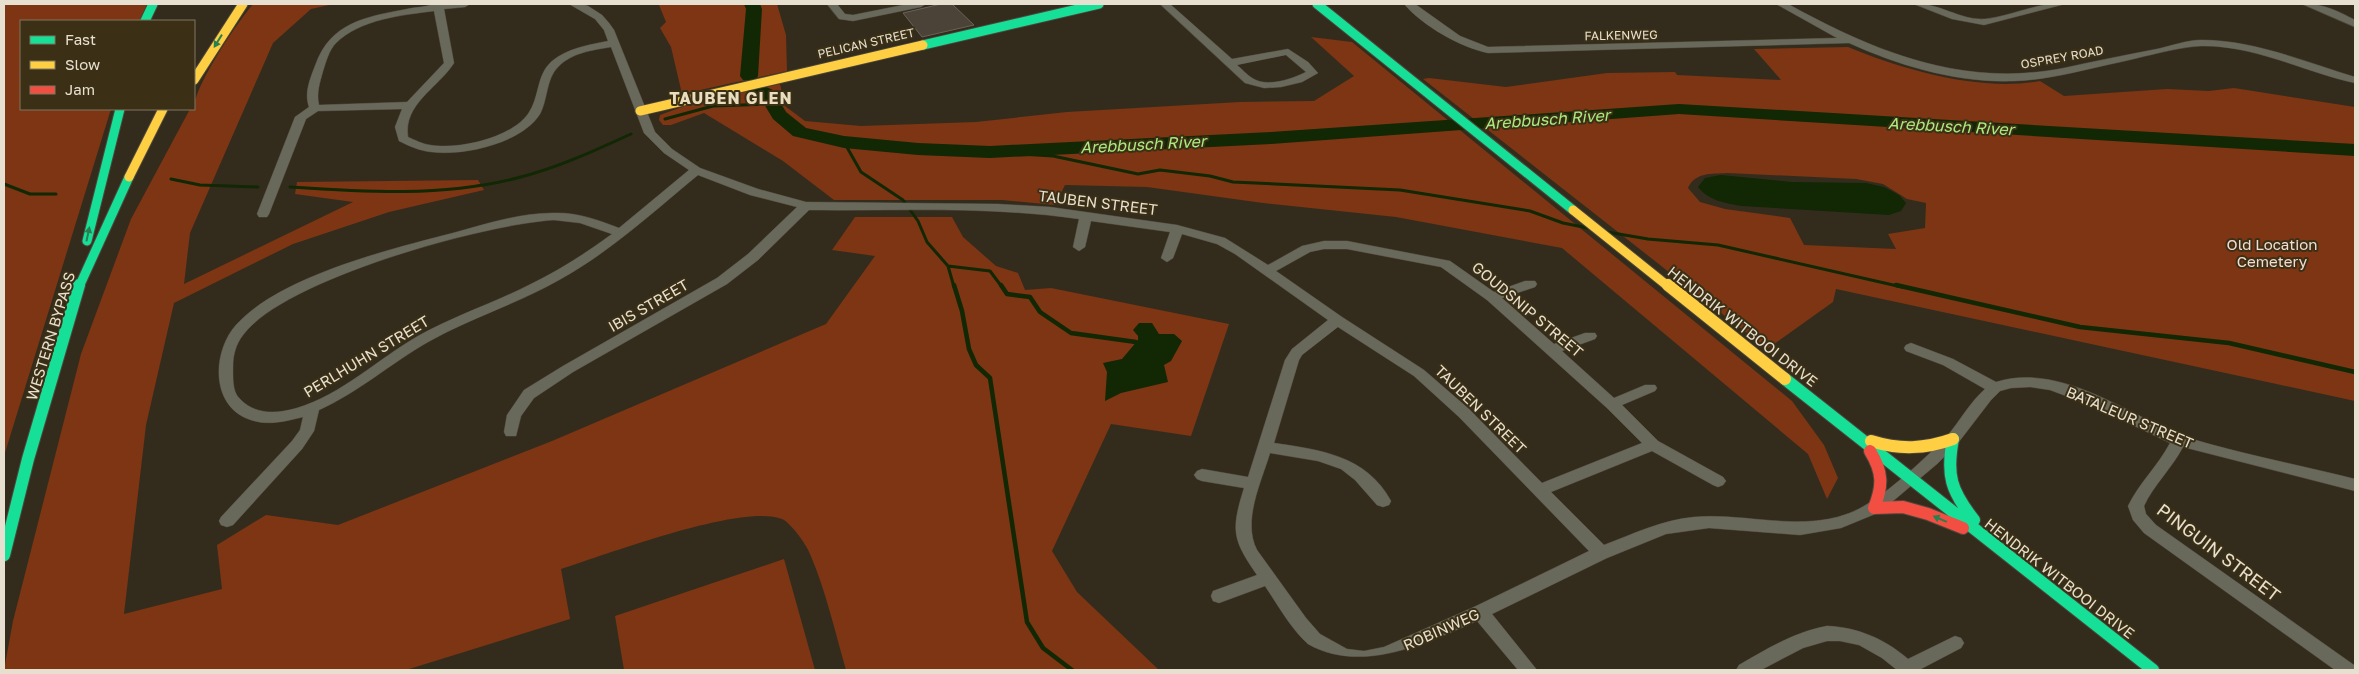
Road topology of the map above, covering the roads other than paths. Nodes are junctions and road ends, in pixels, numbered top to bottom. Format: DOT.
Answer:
graph roads {
  1 [pos="152,4"];
  2 [pos="243,4"];
  3 [pos="465,4"];
  4 [pos="574,4"];
  5 [pos="832,4"];
  6 [pos="921,4"];
  7 [pos="1099,4"];
  8 [pos="1165,4"];
  9 [pos="1316,4"];
  10 [pos="1409,4"];
  11 [pos="1781,4"];
  12 [pos="1919,4"];
  13 [pos="2060,4"];
  14 [pos="2307,4"];
  15 [pos="438,5"];
  16 [pos="145,20"];
  17 [pos="2355,24"];
  18 [pos="1848,40"];
  19 [pos="614,43"];
  20 [pos="1229,63"];
  21 [pos="195,78"];
  22 [pos="2355,79"];
  23 [pos="410,105"];
  24 [pos="315,108"];
  25 [pos="120,110"];
  26 [pos="162,110"];
  27 [pos="175,110"];
  28 [pos="640,110"];
  29 [pos="696,170"];
  30 [pos="115,205"];
  31 [pos="806,206"];
  32 [pos="263,214"];
  33 [pos="1086,216"];
  34 [pos="1176,229"];
  35 [pos="619,232"];
  36 [pos="1079,247"];
  37 [pos="1167,258"];
  38 [pos="1267,270"];
  39 [pos="80,282"];
  40 [pos="1530,284"];
  41 [pos="1492,297"];
  42 [pos="1337,320"];
  43 [pos="1590,336"];
  44 [pos="1911,348"];
  45 [pos="1552,350"];
  46 [pos="1650,388"];
  47 [pos="1995,388"];
  48 [pos="1612,404"];
  49 [pos="312,410"];
  50 [pos="510,432"];
  51 [pos="1858,436"];
  52 [pos="1953,438"];
  53 [pos="2179,441"];
  54 [pos="1653,445"];
  55 [pos="1265,447"];
  56 [pos="1202,475"];
  57 [pos="1909,477"];
  58 [pos="1718,481"];
  59 [pos="1254,484"];
  60 [pos="2355,485"];
  61 [pos="1539,490"];
  62 [pos="1383,501"];
  63 [pos="1874,508"];
  64 [pos="227,521"];
  65 [pos="1999,549"];
  66 [pos="1601,553"];
  67 [pos="4,555"];
  68 [pos="1269,578"];
  69 [pos="1219,596"];
  70 [pos="1480,612"];
  71 [pos="1955,643"];
  72 [pos="1908,669"];
  73 [pos="1528,670"];
  74 [pos="1744,670"];
  75 [pos="2153,670"];
  76 [pos="2348,670"];
  1 -- 16 [label="main road"];
  2 -- 21 [label="main road, one-way"];
  3 -- 15 [label="street"];
  4 -- 19 [label="street, TAUBEN STREET"];
  5 -- 6 [label="street"];
  7 -- 28 [label="main road, PELICAN STREET"];
  8 -- 20 [label="street"];
  9 -- 51 [label="main road, HENDRIK WITBOOI DRIVE"];
  10 -- 18 [label="street, FALKENWEG"];
  11 -- 18 [label="street, OSPREY ROAD"];
  12 -- 13 [label="street"];
  14 -- 17 [label="street"];
  15 -- 23 [label="street"];
  15 -- 24 [label="street"];
  18 -- 22 [label="street, OSPREY ROAD"];
  19 -- 23 [label="street"];
  19 -- 28 [label="street, TAUBEN STREET"];
  20 -- 20 [label="street"];
  23 -- 24 [label="street"];
  24 -- 32 [label="street"];
  39 -- 25 [label="main road, one-way"];
  26 -- 30 [label="main road, WESTERN BYPASS"];
  27 -- 30 [label="main road"];
  28 -- 29 [label="street, TAUBEN STREET"];
  29 -- 31 [label="street, TAUBEN STREET"];
  29 -- 35 [label="street, PERLHUHN STREET"];
  30 -- 39 [label="main road, WESTERN BYPASS"];
  31 -- 33 [label="street, TAUBEN STREET"];
  31 -- 50 [label="street, IBIS STREET"];
  33 -- 34 [label="street, TAUBEN STREET"];
  33 -- 36 [label="street"];
  34 -- 37 [label="street"];
  34 -- 38 [label="street, TAUBEN STREET"];
  35 -- 49 [label="street, PERLHUHN STREET"];
  35 -- 49 [label="street, PERLHUHN STREET"];
  38 -- 41 [label="street, GOUDSNIP STREET"];
  38 -- 42 [label="street, TAUBEN STREET"];
  39 -- 67 [label="main road, WESTERN BYPASS"];
  40 -- 41 [label="street"];
  41 -- 45 [label="street, GOUDSNIP STREET"];
  42 -- 55 [label="street, ROBINWEG"];
  42 -- 61 [label="street, TAUBEN STREET"];
  43 -- 45 [label="street"];
  44 -- 47 [label="street"];
  45 -- 48 [label="street, GOUDSNIP STREET"];
  46 -- 48 [label="street"];
  47 -- 52 [label="street"];
  47 -- 53 [label="street, BATALEUR STREET"];
  48 -- 54 [label="street, GOUDSNIP STREET"];
  49 -- 64 [label="street"];
  51 -- 52 [label="main road"];
  51 -- 57 [label="main road, HENDRIK WITBOOI DRIVE"];
  51 -- 63 [label="main road"];
  52 -- 57 [label="street"];
  52 -- 65 [label="main road"];
  53 -- 60 [label="street, BATALEUR STREET"];
  53 -- 76 [label="street, PINGUIN STREET"];
  54 -- 58 [label="street, GOUDSNIP STREET"];
  54 -- 61 [label="street"];
  55 -- 59 [label="street, ROBINWEG"];
  55 -- 62 [label="street"];
  56 -- 59 [label="street"];
  57 -- 63 [label="street, ROBINWEG"];
  57 -- 65 [label="main road, HENDRIK WITBOOI DRIVE"];
  59 -- 68 [label="street, ROBINWEG"];
  61 -- 66 [label="street, TAUBEN STREET"];
  65 -- 63 [label="main road, one-way"];
  63 -- 66 [label="street, ROBINWEG"];
  65 -- 75 [label="main road, HENDRIK WITBOOI DRIVE"];
  66 -- 70 [label="street, ROBINWEG"];
  68 -- 69 [label="street"];
  68 -- 70 [label="street, ROBINWEG"];
  70 -- 73 [label="street"];
  71 -- 72 [label="street"];
  72 -- 74 [label="street"];
}
